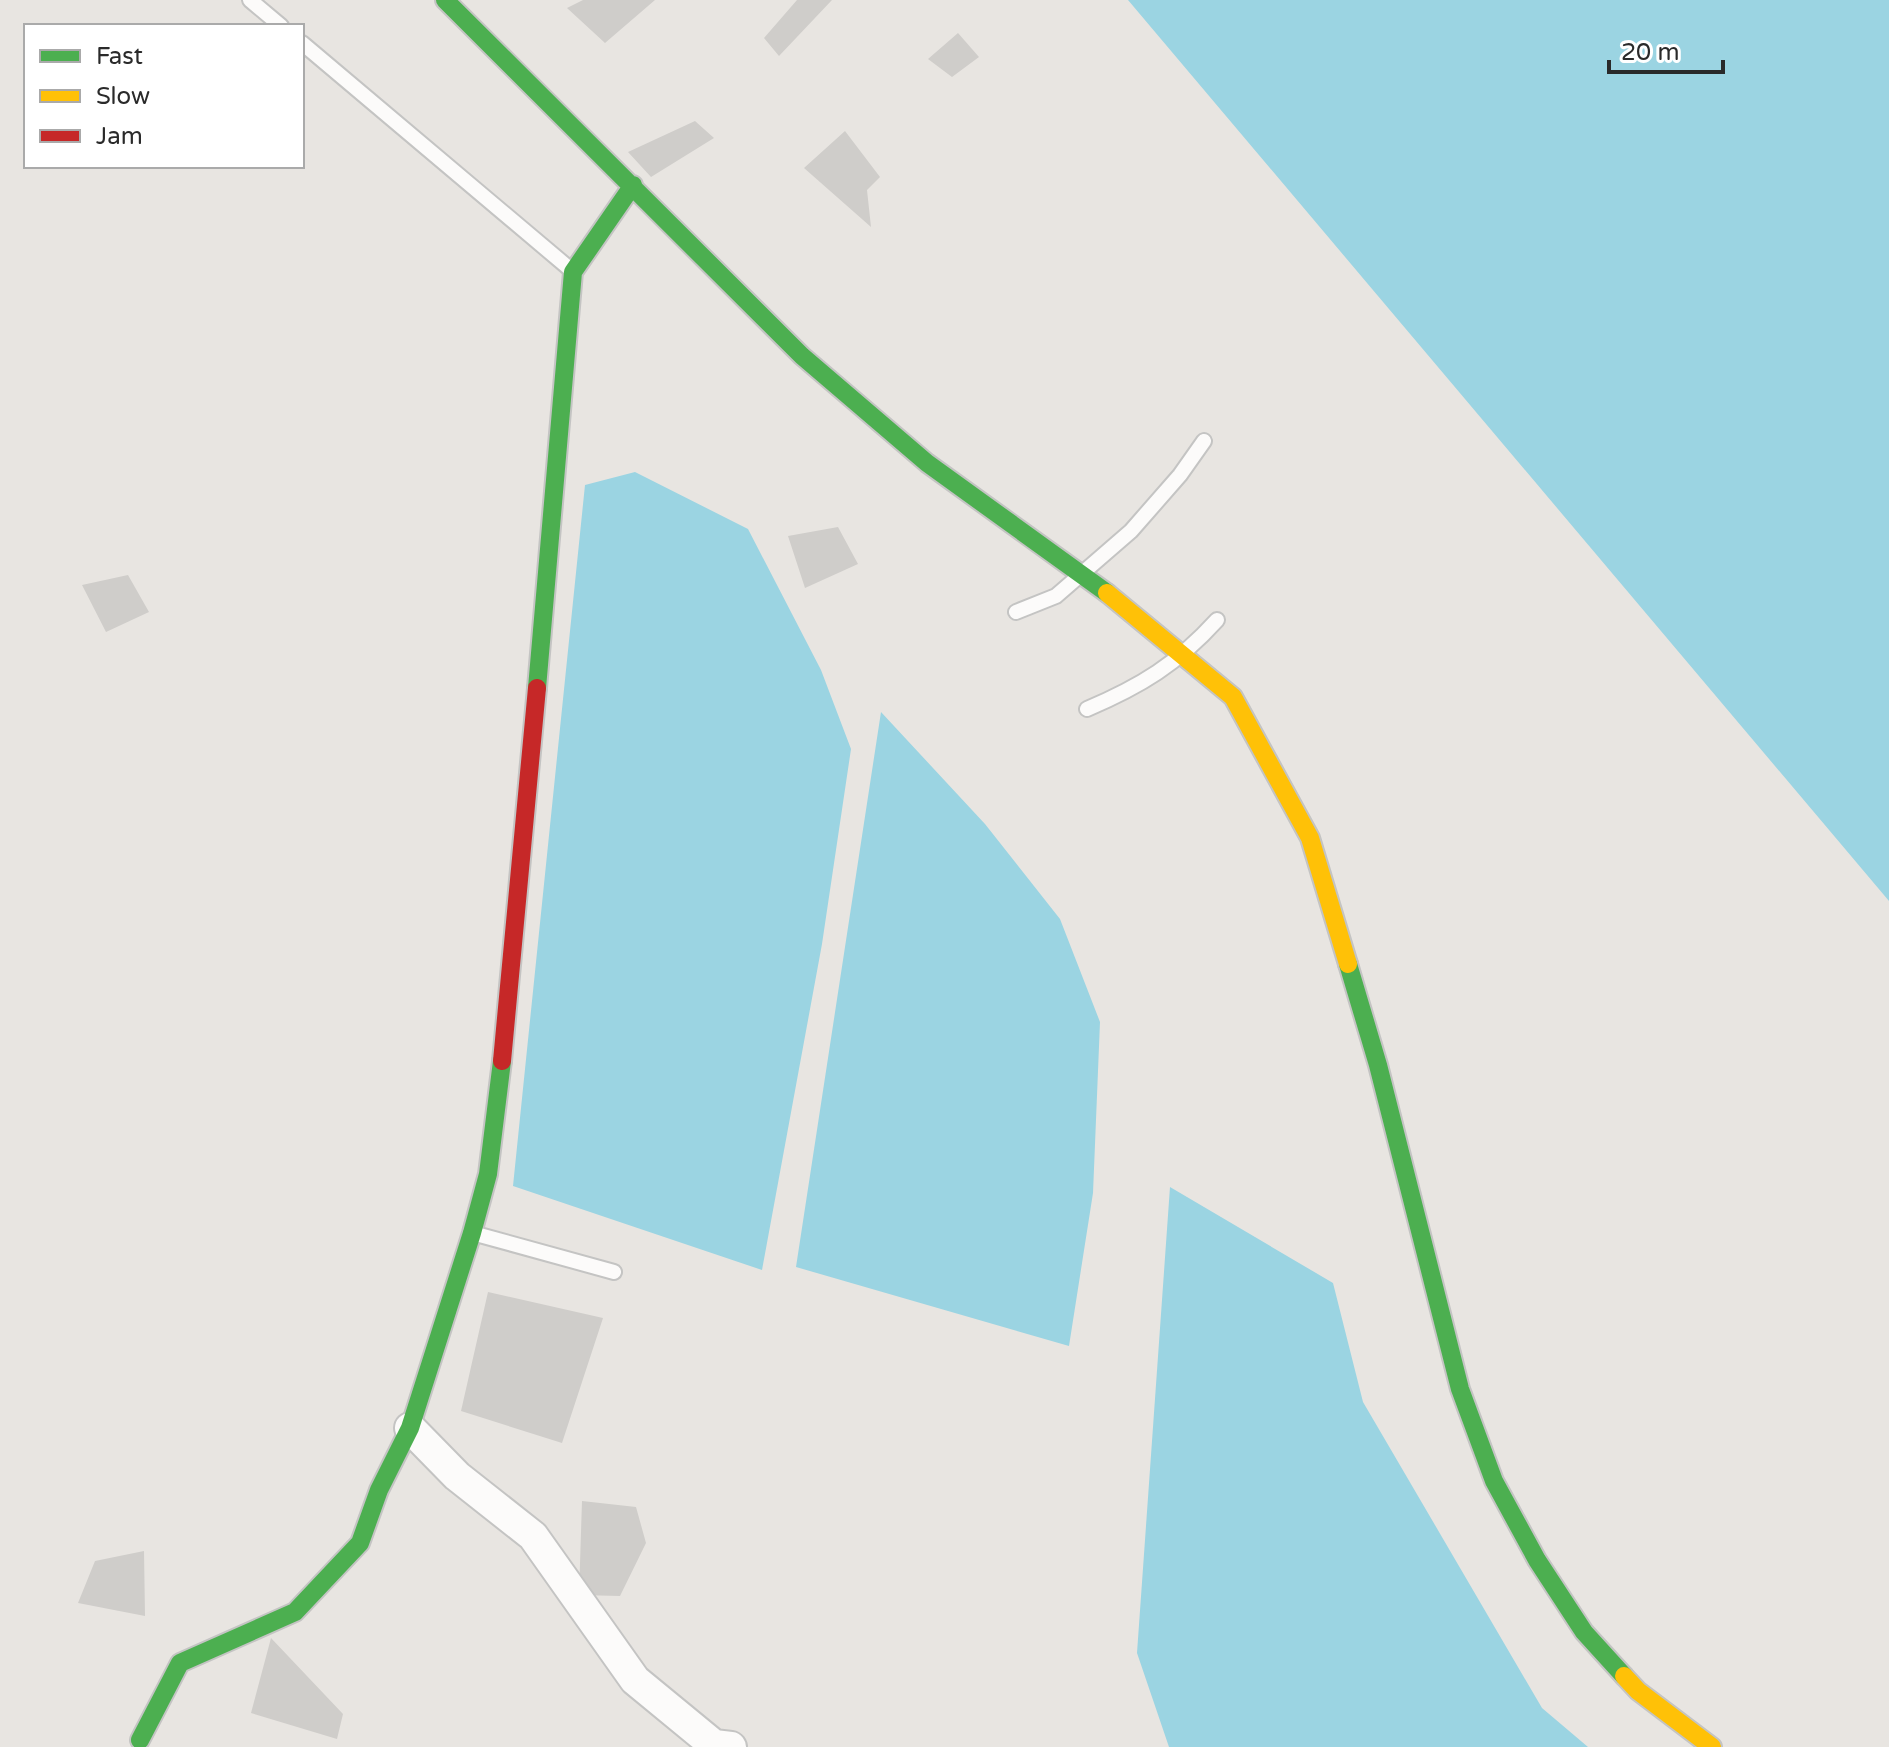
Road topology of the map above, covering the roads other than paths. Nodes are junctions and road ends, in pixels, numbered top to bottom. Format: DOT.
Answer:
graph roads {
  1 [pos="250,0"];
  2 [pos="445,0"];
  3 [pos="279,24"];
  4 [pos="304,45"];
  5 [pos="633,185"];
  6 [pos="573,272"];
  7 [pos="1204,441"];
  8 [pos="1083,575"];
  9 [pos="1016,612"];
  10 [pos="1217,620"];
  11 [pos="1183,654"];
  12 [pos="1087,709"];
  13 [pos="472,1233"];
  14 [pos="614,1272"];
  15 [pos="410,1428"];
  16 [pos="140,1740"];
  17 [pos="731,1747"];
  18 [pos="1712,1747"];
  1 -- 3 [label="lane"];
  2 -- 5 [label="street"];
  4 -- 6 [label="lane"];
  5 -- 6 [label="street"];
  5 -- 8 [label="street"];
  6 -- 13 [label="street"];
  7 -- 8 [label="lane"];
  8 -- 9 [label="lane"];
  8 -- 11 [label="street"];
  10 -- 11 [label="lane"];
  11 -- 12 [label="lane"];
  11 -- 18 [label="street"];
  13 -- 14 [label="lane"];
  13 -- 15 [label="street"];
  15 -- 16 [label="street"];
  15 -- 17 [label="street"];
}
